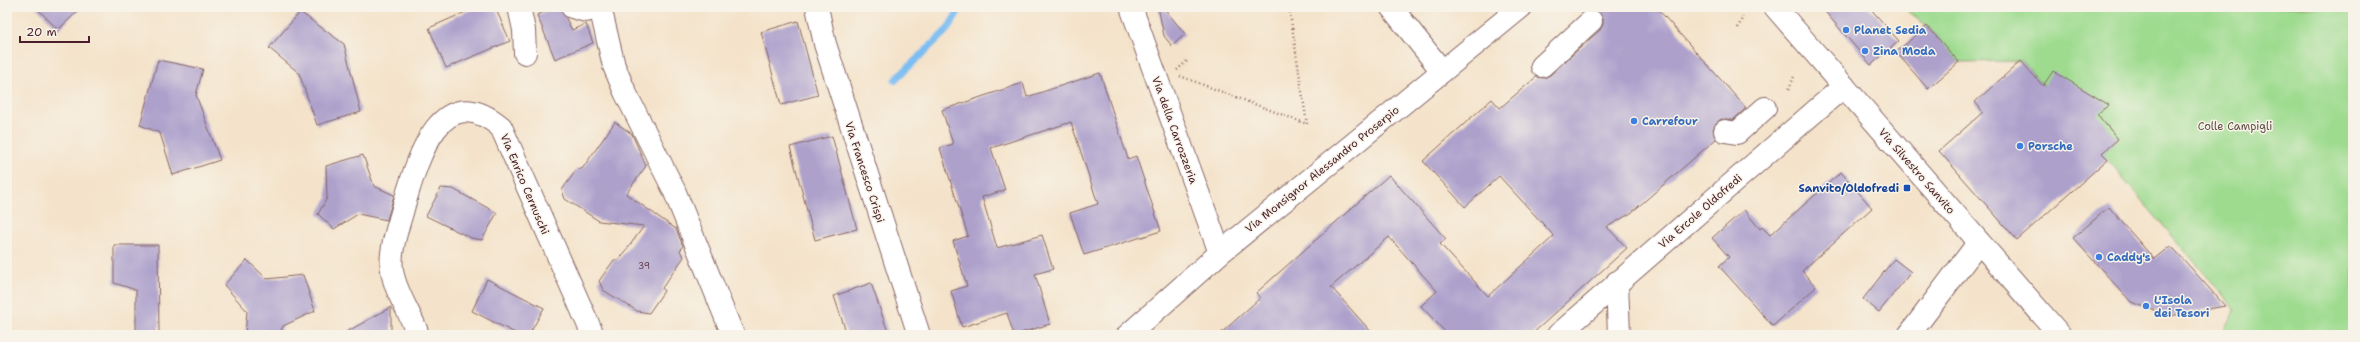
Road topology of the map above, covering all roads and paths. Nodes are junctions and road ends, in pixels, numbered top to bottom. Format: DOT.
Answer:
graph roads {
  1 [pos="519,7"];
  2 [pos="572,7"];
  3 [pos="600,7"];
  4 [pos="817,7"];
  5 [pos="1131,7"];
  6 [pos="1289,7"];
  7 [pos="1391,7"];
  8 [pos="1521,7"];
  9 [pos="1775,7"];
  10 [pos="1743,16"];
  11 [pos="1592,21"];
  12 [pos="1738,28"];
  13 [pos="525,53"];
  14 [pos="1542,66"];
  15 [pos="1442,71"];
  16 [pos="1173,74"];
  17 [pos="1794,76"];
  18 [pos="1844,86"];
  19 [pos="1789,89"];
  20 [pos="1766,108"];
  21 [pos="1726,131"];
  22 [pos="1979,242"];
  23 [pos="1220,253"];
  24 [pos="1618,282"];
  25 [pos="418,335"];
  26 [pos="593,335"];
  27 [pos="733,335"];
  28 [pos="919,335"];
  29 [pos="1128,335"];
  30 [pos="1558,335"];
  31 [pos="1619,335"];
  32 [pos="1909,335"];
  33 [pos="2060,335"];
  1 -- 13 [label="street"];
  2 -- 3 [label="street"];
  3 -- 27 [label="street"];
  4 -- 28 [label="street, Via Francesco Crispi"];
  5 -- 23 [label="street, Via della Carrozzeria"];
  6 -- 16 [label="path"];
  7 -- 15 [label="street"];
  8 -- 15 [label="street, Via Monsignor Alessandro Proserpio"];
  9 -- 18 [label="street, Via Silvestro Sanvito"];
  10 -- 12 [label="path"];
  11 -- 14 [label="street"];
  15 -- 23 [label="street, Via Monsignor Alessandro Proserpio"];
  17 -- 19 [label="path"];
  18 -- 22 [label="street, Via Silvestro Sanvito"];
  18 -- 24 [label="street, Via Ercole Oldofredi"];
  20 -- 21 [label="street"];
  22 -- 32 [label="street"];
  22 -- 33 [label="street, Via Silvestro Sanvito"];
  23 -- 29 [label="street, Via Monsignor Alessandro Proserpio"];
  24 -- 30 [label="street, Via Ercole Oldofredi"];
  24 -- 31 [label="street"];
  25 -- 26 [label="street, Via Enrico Cernuschi"];
}
